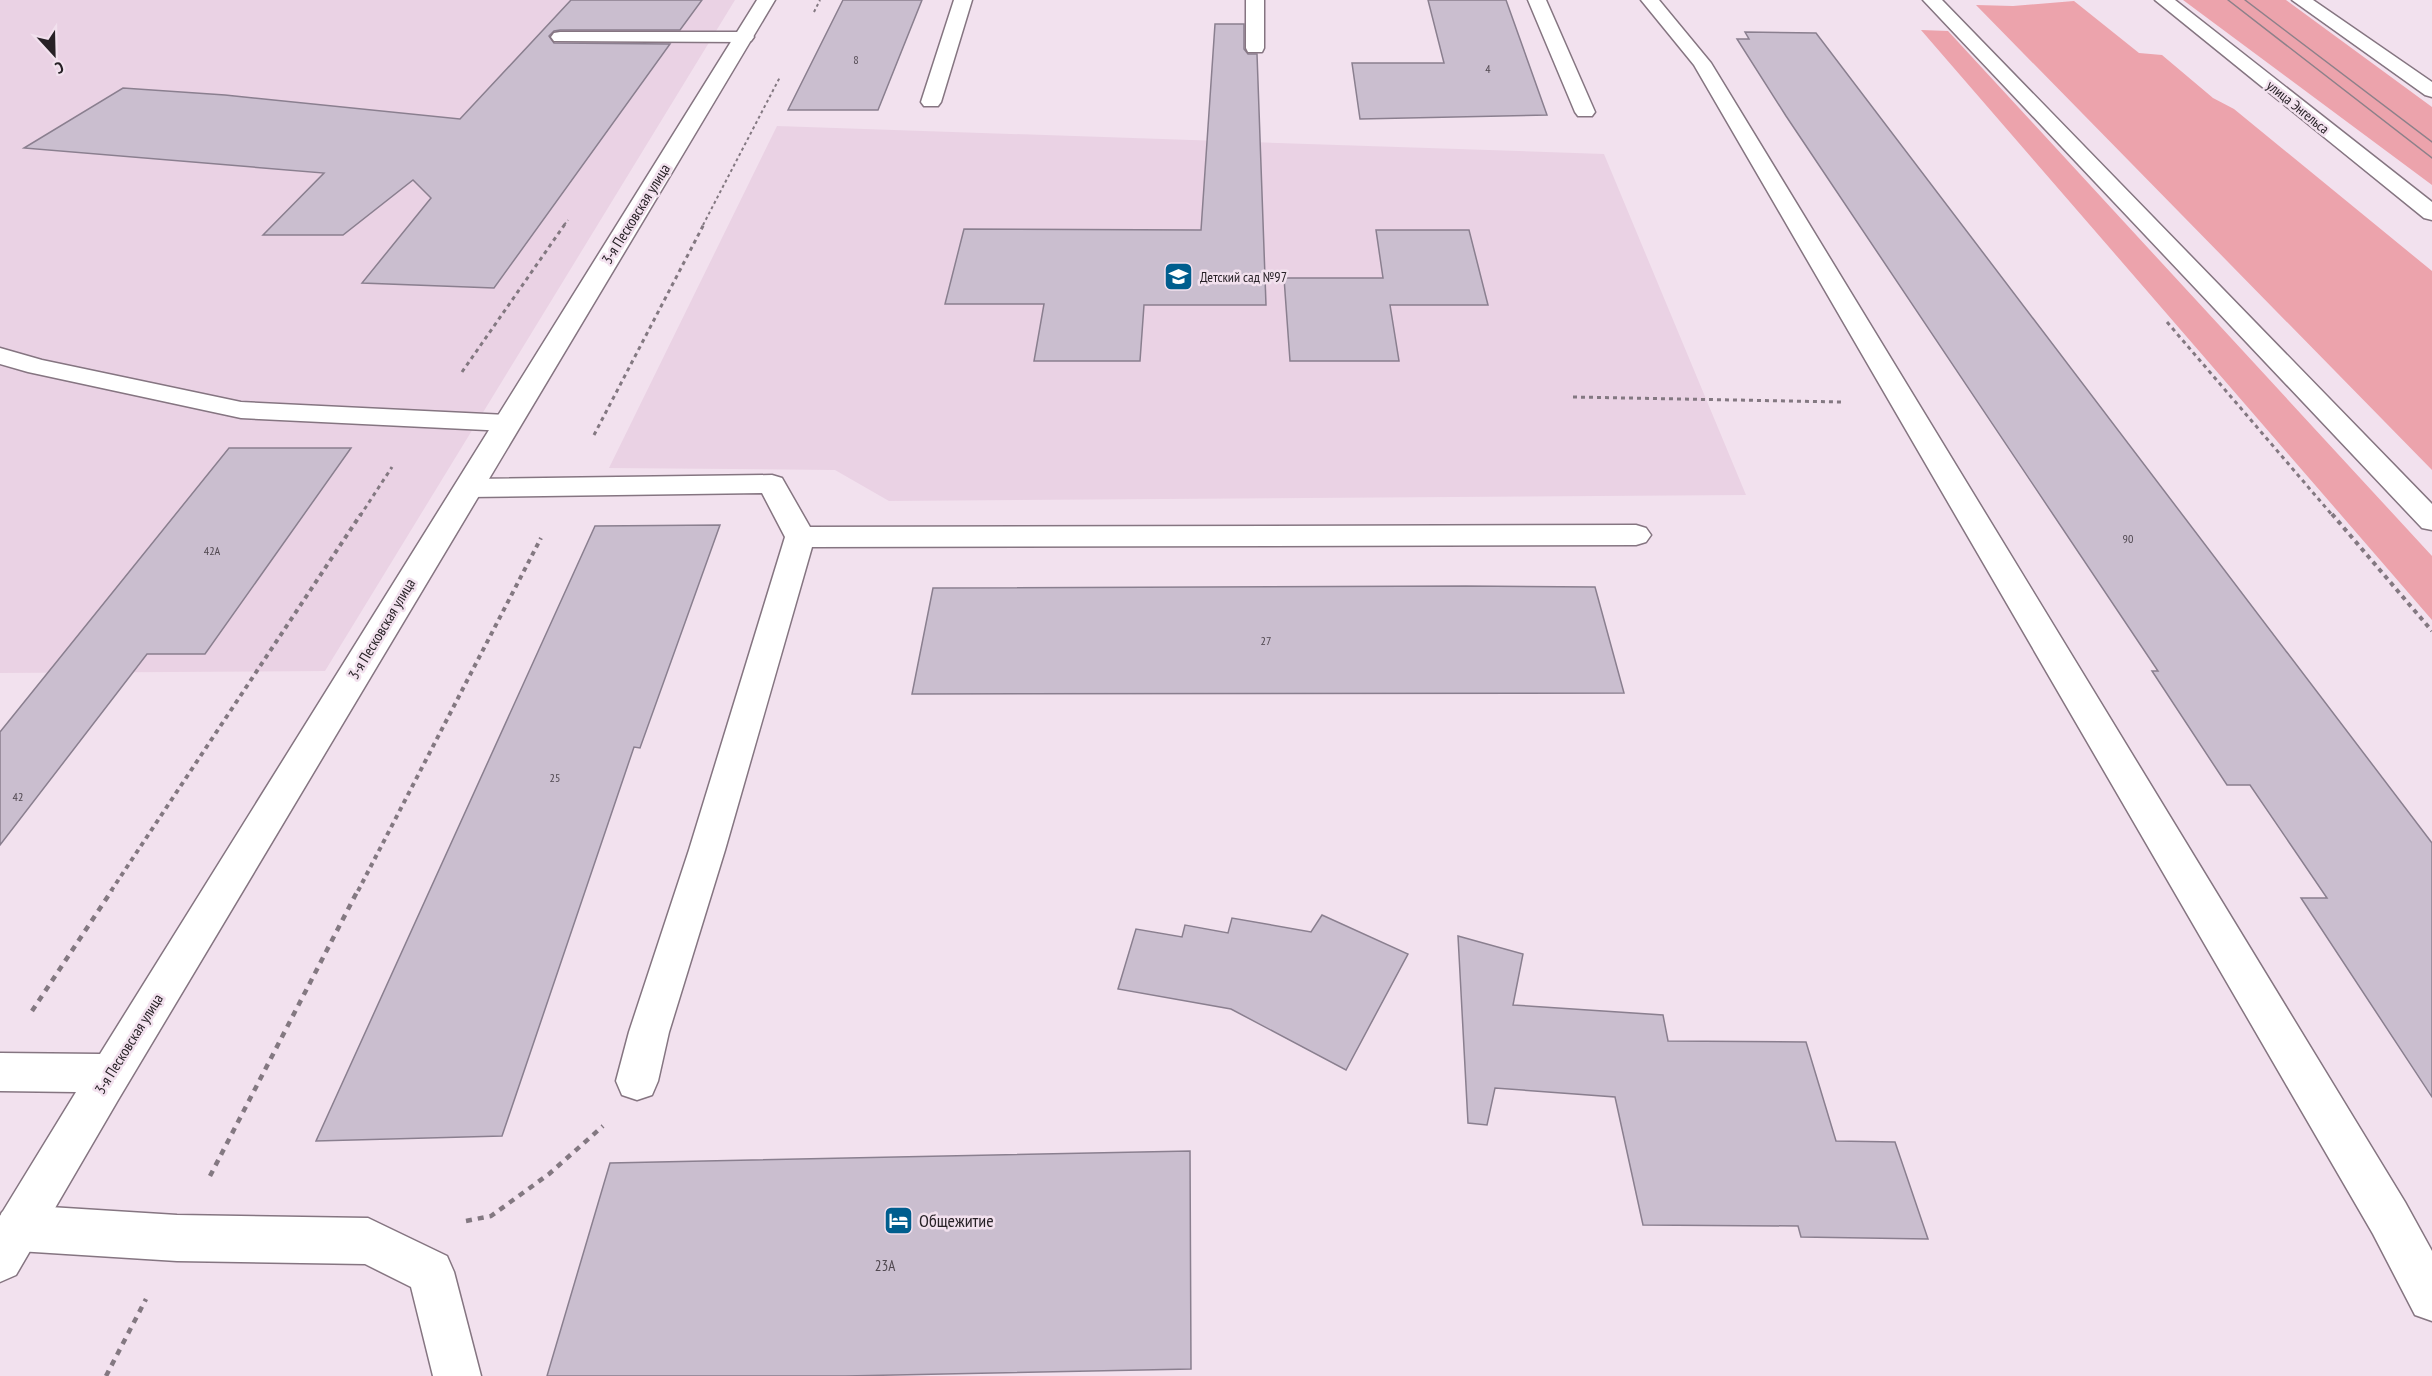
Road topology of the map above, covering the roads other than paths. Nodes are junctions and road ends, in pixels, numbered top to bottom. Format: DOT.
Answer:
graph roads {
  1 [pos="766,0"];
  2 [pos="963,0"];
  3 [pos="1255,0"];
  4 [pos="1537,0"];
  5 [pos="1650,0"];
  6 [pos="1932,0"];
  7 [pos="2164,0"];
  8 [pos="2301,0"];
  9 [pos="745,37"];
  10 [pos="560,38"];
  11 [pos="1255,48"];
  12 [pos="2432,91"];
  13 [pos="931,102"];
  14 [pos="1585,112"];
  15 [pos="2432,213"];
  16 [pos="0,356"];
  17 [pos="507,423"];
  18 [pos="468,488"];
  19 [pos="2432,521"];
  20 [pos="1636,535"];
  21 [pos="800,537"];
  22 [pos="0,1072"];
  23 [pos="111,1074"];
  24 [pos="637,1081"];
  25 [pos="9,1244"];
  26 [pos="2432,1298"];
  27 [pos="457,1376"];
  1 -- 9 [label="street, 3-я Песковская улица"];
  2 -- 13 [label="street"];
  3 -- 11 [label="street"];
  4 -- 14 [label="street"];
  5 -- 26 [label="street"];
  6 -- 19 [label="street"];
  7 -- 15 [label="street, улица Энгельса"];
  8 -- 12 [label="street"];
  9 -- 10 [label="street"];
  9 -- 17 [label="street, 3-я Песковская улица"];
  16 -- 17 [label="street"];
  17 -- 18 [label="street, 3-я Песковская улица"];
  18 -- 21 [label="street"];
  18 -- 23 [label="street, 3-я Песковская улица"];
  20 -- 21 [label="street"];
  21 -- 24 [label="street"];
  22 -- 23 [label="street"];
  23 -- 25 [label="street, 3-я Песковская улица"];
  25 -- 27 [label="street"];
}
